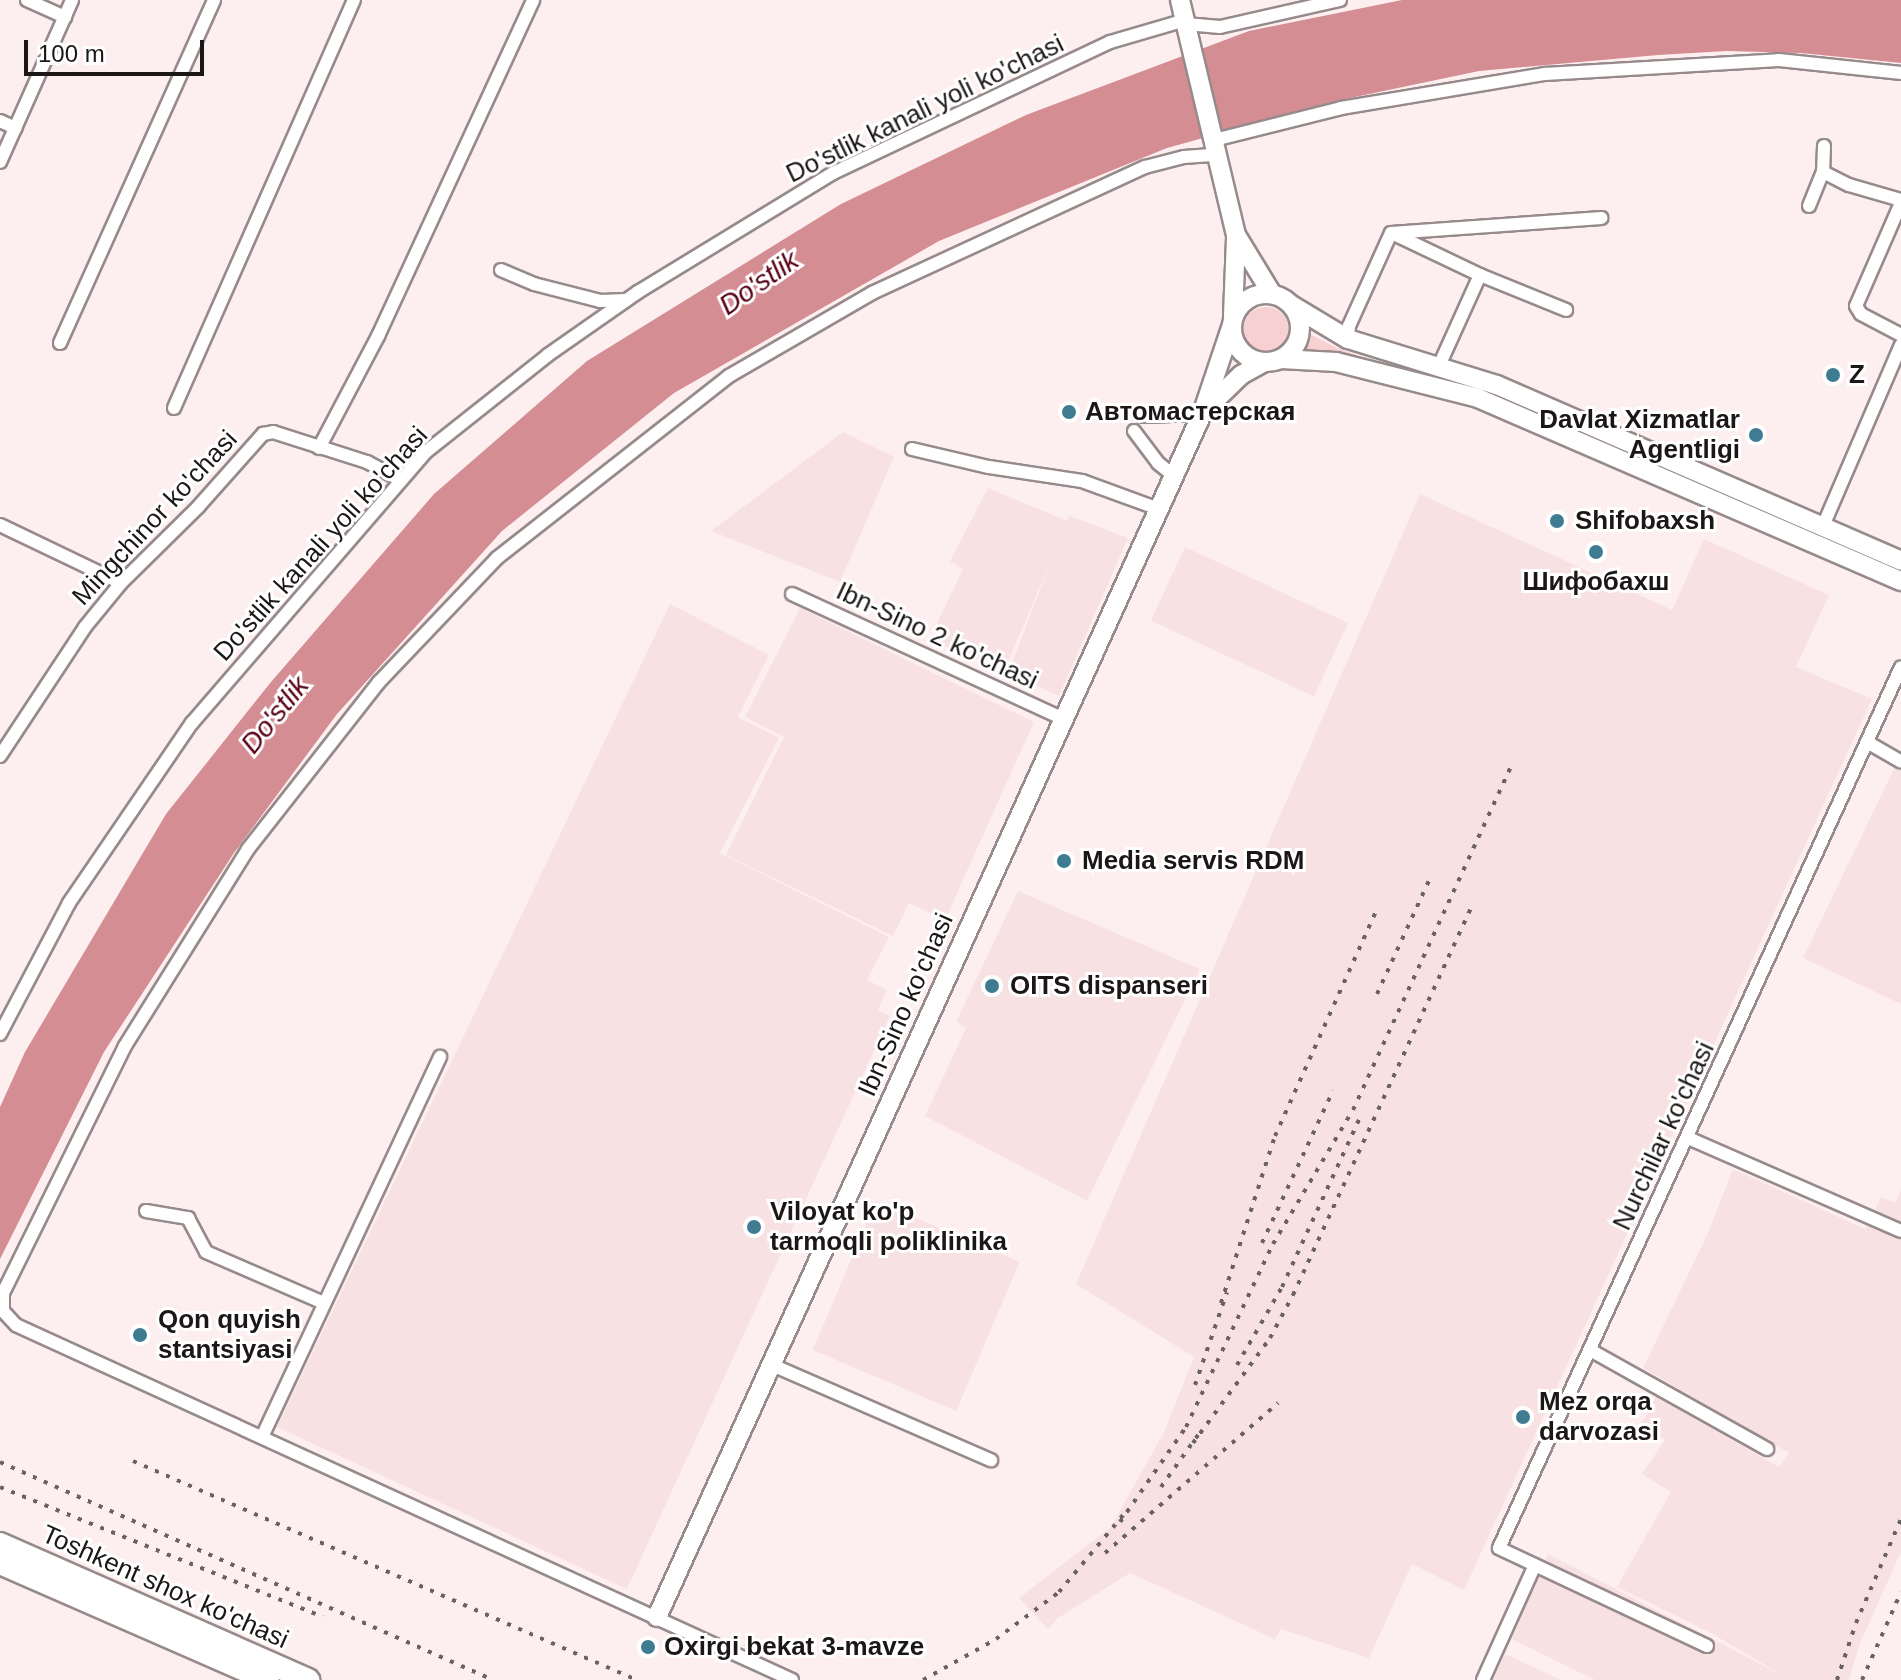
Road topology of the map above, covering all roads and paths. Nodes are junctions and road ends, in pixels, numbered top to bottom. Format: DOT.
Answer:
graph roads {
  1 [pos="27,0"];
  2 [pos="72,0"];
  3 [pos="214,0"];
  4 [pos="354,0"];
  5 [pos="533,0"];
  6 [pos="1180,0"];
  7 [pos="1340,0"];
  8 [pos="65,17"];
  9 [pos="1187,27"];
  10 [pos="1901,73"];
  11 [pos="0,121"];
  12 [pos="15,128"];
  13 [pos="1824,146"];
  14 [pos="1217,147"];
  15 [pos="0,162"];
  16 [pos="1823,172"];
  17 [pos="1901,202"];
  18 [pos="1809,206"];
  19 [pos="1601,218"];
  20 [pos="1391,233"];
  21 [pos="1236,235"];
  22 [pos="501,270"];
  23 [pos="1480,275"];
  24 [pos="1272,294"];
  25 [pos="626,300"];
  26 [pos="1293,306"];
  27 [pos="1566,310"];
  28 [pos="1232,322"];
  29 [pos="1901,335"];
  30 [pos="1348,339"];
  31 [pos="60,343"];
  32 [pos="1901,345"];
  33 [pos="1272,360"];
  34 [pos="1439,366"];
  35 [pos="174,408"];
  36 [pos="1202,414"];
  37 [pos="1143,416"];
  38 [pos="1134,431"];
  39 [pos="319,448"];
  40 [pos="912,449"];
  41 [pos="1174,476"];
  42 [pos="401,480"];
  43 [pos="1159,509"];
  44 [pos="0,525"];
  45 [pos="1823,526"];
  46 [pos="1901,561"];
  47 [pos="1901,581"];
  48 [pos="121,583"];
  49 [pos="792,594"];
  50 [pos="1901,667"];
  51 [pos="1064,719"];
  52 [pos="1867,742"];
  53 [pos="0,756"];
  54 [pos="1901,762"];
  55 [pos="0,1034"];
  56 [pos="440,1057"];
  57 [pos="1688,1138"];
  58 [pos="146,1211"];
  59 [pos="1901,1231"];
  60 [pos="324,1303"];
  61 [pos="1590,1350"];
  62 [pos="772,1365"];
  63 [pos="262,1437"];
  64 [pos="1767,1449"];
  65 [pos="991,1460"];
  66 [pos="0,1544"];
  67 [pos="0,1563"];
  68 [pos="1535,1565"];
  69 [pos="657,1617"];
  70 [pos="1707,1646"];
  71 [pos="268,1680"];
  72 [pos="308,1680"];
  73 [pos="792,1680"];
  74 [pos="1483,1680"];
  1 -- 8 [label="street"];
  2 -- 8 [label="street"];
  3 -- 31 [label="street"];
  4 -- 35 [label="street"];
  5 -- 39 [label="street"];
  6 -- 9 [label="main road"];
  7 -- 9 [label="street, Do'stlik kanali yoli ko'chasi"];
  8 -- 12 [label="street"];
  9 -- 14 [label="main road"];
  9 -- 25 [label="street, Do'stlik kanali yoli ko'chasi"];
  10 -- 14 [label="street"];
  11 -- 12 [label="street"];
  12 -- 15 [label="street"];
  13 -- 16 [label="street"];
  14 -- 21 [label="main road"];
  14 -- 63 [label="street"];
  16 -- 17 [label="street"];
  16 -- 18 [label="street"];
  17 -- 29 [label="street"];
  19 -- 20 [label="street"];
  20 -- 23 [label="street"];
  20 -- 30 [label="street"];
  21 -- 24 [label="main road"];
  21 -- 28 [label="main road"];
  22 -- 25 [label="street"];
  23 -- 27 [label="street"];
  23 -- 34 [label="street"];
  24 -- 26 [label="main road"];
  24 -- 28 [label="main road"];
  25 -- 42 [label="street, Do'stlik kanali yoli ko'chasi"];
  26 -- 30 [label="main road"];
  26 -- 33 [label="main road"];
  28 -- 33 [label="main road"];
  28 -- 36 [label="main road"];
  30 -- 34 [label="main road"];
  32 -- 45 [label="street"];
  33 -- 36 [label="main road"];
  33 -- 47 [label="main road"];
  34 -- 45 [label="main road"];
  36 -- 37 [label="street"];
  36 -- 41 [label="main road, Ibn-Sino ko'chasi"];
  38 -- 41 [label="street"];
  39 -- 42 [label="street, Mingchinor ko'chasi"];
  39 -- 48 [label="street, Mingchinor ko'chasi"];
  40 -- 43 [label="street"];
  41 -- 43 [label="main road, Ibn-Sino ko'chasi"];
  42 -- 55 [label="street, Do'stlik kanali yoli ko'chasi"];
  43 -- 51 [label="main road, Ibn-Sino ko'chasi"];
  44 -- 48 [label="street"];
  45 -- 46 [label="main road"];
  48 -- 53 [label="street, Mingchinor ko'chasi"];
  49 -- 51 [label="street, Ibn-Sino 2 ko'chasi"];
  50 -- 52 [label="street, Nurchilar ko'chasi"];
  51 -- 62 [label="main road, Ibn-Sino ko'chasi"];
  52 -- 54 [label="street"];
  52 -- 57 [label="street, Nurchilar ko'chasi"];
  56 -- 60 [label="street"];
  57 -- 59 [label="street"];
  57 -- 61 [label="street, Nurchilar ko'chasi"];
  58 -- 60 [label="street"];
  60 -- 63 [label="street"];
  61 -- 64 [label="street"];
  61 -- 68 [label="street, Nurchilar ko'chasi"];
  62 -- 65 [label="street"];
  62 -- 69 [label="main road, Ibn-Sino ko'chasi"];
  63 -- 69 [label="street"];
  66 -- 72 [label="highway, Toshkent shox ko'chasi"];
  67 -- 71 [label="highway, Toshkent shox ko'chasi"];
  68 -- 70 [label="street"];
  68 -- 74 [label="street"];
  69 -- 73 [label="street"];
}
